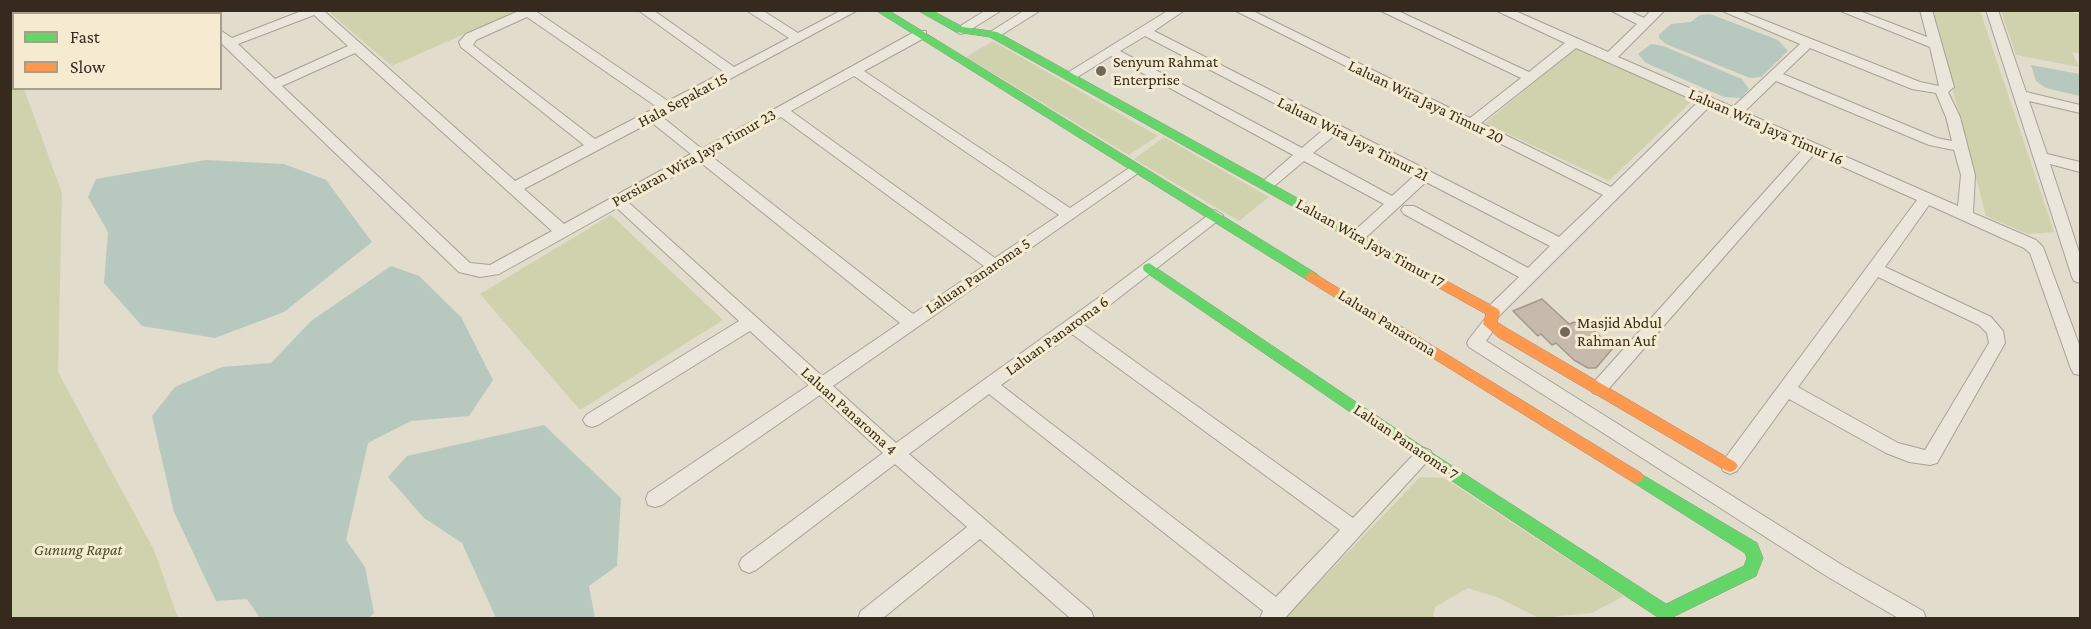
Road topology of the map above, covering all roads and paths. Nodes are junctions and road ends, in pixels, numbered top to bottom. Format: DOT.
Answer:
graph roads {
  1 [pos="644,10"];
  2 [pos="752,10"];
  3 [pos="852,10"];
  4 [pos="880,10"];
  5 [pos="996,10"];
  6 [pos="1035,10"];
  7 [pos="1179,10"];
  8 [pos="1240,10"];
  9 [pos="1385,10"];
  10 [pos="1501,10"];
  11 [pos="1616,10"];
  12 [pos="1659,10"];
  13 [pos="1726,10"];
  14 [pos="1844,10"];
  15 [pos="1926,10"];
  16 [pos="1992,10"];
  17 [pos="924,11"];
  18 [pos="316,12"];
  19 [pos="528,12"];
  20 [pos="1645,22"];
  21 [pos="960,30"];
  22 [pos="1145,32"];
  23 [pos="921,34"];
  24 [pos="993,34"];
  25 [pos="225,38"];
  26 [pos="799,39"];
  27 [pos="1574,43"];
  28 [pos="1808,43"];
  29 [pos="1934,44"];
  30 [pos="354,48"];
  31 [pos="1111,51"];
  32 [pos="1610,58"];
  33 [pos="854,70"];
  34 [pos="734,73"];
  35 [pos="1071,75"];
  36 [pos="1774,75"];
  37 [pos="1529,78"];
  38 [pos="275,84"];
  39 [pos="1941,90"];
  40 [pos="2019,95"];
  41 [pos="1707,101"];
  42 [pos="668,108"];
  43 [pos="2080,109"];
  44 [pos="780,110"];
  45 [pos="1735,113"];
  46 [pos="652,116"];
  47 [pos="1471,124"];
  48 [pos="1333,129"];
  49 [pos="595,146"];
  50 [pos="1813,147"];
  51 [pos="1960,147"];
  52 [pos="700,154"];
  53 [pos="1303,154"];
  54 [pos="2040,157"];
  55 [pos="2080,167"];
  56 [pos="1137,169"];
  57 [pos="1424,175"];
  58 [pos="1267,185"];
  59 [pos="514,188"];
  60 [pos="1612,193"];
  61 [pos="1927,198"];
  62 [pos="618,201"];
  63 [pos="1392,202"];
  64 [pos="1408,210"];
  65 [pos="1069,214"];
  66 [pos="1965,214"];
  67 [pos="1215,215"];
  68 [pos="2063,226"];
  69 [pos="562,231"];
  70 [pos="2080,231"];
  71 [pos="1358,236"];
  72 [pos="1561,245"];
  73 [pos="993,266"];
  74 [pos="1149,268"];
  75 [pos="1875,269"];
  76 [pos="1530,276"];
  77 [pos="2080,277"];
  78 [pos="1492,318"];
  79 [pos="751,322"];
  80 [pos="911,322"];
  81 [pos="1072,325"];
  82 [pos="2077,349"];
  83 [pos="2080,369"];
  84 [pos="989,385"];
  85 [pos="821,386"];
  86 [pos="1599,388"];
  87 [pos="1788,390"];
  88 [pos="592,420"];
  89 [pos="897,454"];
  90 [pos="1424,455"];
  91 [pos="1731,466"];
  92 [pos="655,499"];
  93 [pos="980,528"];
  94 [pos="1355,530"];
  95 [pos="749,564"];
  96 [pos="1665,613"];
  97 [pos="1274,615"];
  98 [pos="1077,616"];
  99 [pos="868,618"];
  100 [pos="1916,618"];
  1 -- 34 [label="street"];
  2 -- 26 [label="street"];
  3 -- 26 [label="street, Hala Sepakat 15"];
  4 -- 23 [label="street, Laluan Panaroma"];
  5 -- 21 [label="street"];
  6 -- 24 [label="street"];
  7 -- 22 [label="street"];
  8 -- 47 [label="street, Laluan Wira Jaya Timur 20"];
  9 -- 37 [label="street"];
  10 -- 27 [label="street, Laluan Wira Jaya Timur 16"];
  11 -- 20 [label="street"];
  12 -- 20 [label="street"];
  13 -- 28 [label="street"];
  14 -- 29 [label="street"];
  15 -- 29 [label="street"];
  16 -- 40 [label="street"];
  17 -- 21 [label="street"];
  18 -- 25 [label="street"];
  18 -- 30 [label="street"];
  19 -- 42 [label="street"];
  19 -- 49 [label="street"];
  20 -- 32 [label="street"];
  21 -- 24 [label="street"];
  22 -- 31 [label="street"];
  22 -- 48 [label="street, Laluan Wira Jaya Timur 21"];
  23 -- 33 [label="street, Persiaran Wira Jaya Timur 23"];
  23 -- 56 [label="street, Laluan Panaroma"];
  24 -- 35 [label="street, Laluan Wira Jaya Timur 17"];
  25 -- 38 [label="street"];
  26 -- 34 [label="street, Hala Sepakat 15"];
  27 -- 32 [label="street, Laluan Wira Jaya Timur 16"];
  27 -- 37 [label="street"];
  28 -- 36 [label="street"];
  28 -- 39 [label="street"];
  29 -- 39 [label="street"];
  30 -- 38 [label="street"];
  30 -- 59 [label="street"];
  31 -- 35 [label="street"];
  31 -- 53 [label="street"];
  32 -- 41 [label="street, Laluan Wira Jaya Timur 16"];
  33 -- 44 [label="street, Persiaran Wira Jaya Timur 23"];
  33 -- 65 [label="street"];
  34 -- 42 [label="street, Hala Sepakat 15"];
  35 -- 58 [label="street, Laluan Wira Jaya Timur 17"];
  36 -- 45 [label="street"];
  36 -- 51 [label="street"];
  37 -- 47 [label="street"];
  38 -- 69 [label="street, Persiaran Wira Jaya Timur 23"];
  39 -- 51 [label="street"];
  40 -- 43 [label="street"];
  40 -- 54 [label="street"];
  41 -- 45 [label="street, Laluan Wira Jaya Timur 16"];
  41 -- 60 [label="street"];
  42 -- 46 [label="street, Hala Sepakat 15"];
  44 -- 52 [label="street, Persiaran Wira Jaya Timur 23"];
  44 -- 73 [label="street"];
  45 -- 50 [label="street, Laluan Wira Jaya Timur 16"];
  46 -- 49 [label="street, Hala Sepakat 15"];
  46 -- 52 [label="street"];
  47 -- 60 [label="street, Laluan Wira Jaya Timur 20"];
  48 -- 53 [label="street"];
  48 -- 57 [label="street, Laluan Wira Jaya Timur 21"];
  49 -- 59 [label="street, Hala Sepakat 15"];
  50 -- 61 [label="street, Laluan Wira Jaya Timur 16"];
  50 -- 86 [label="street"];
  51 -- 66 [label="street"];
  52 -- 62 [label="street, Persiaran Wira Jaya Timur 23"];
  52 -- 80 [label="street"];
  53 -- 58 [label="street"];
  53 -- 63 [label="street"];
  54 -- 55 [label="street"];
  54 -- 68 [label="street"];
  56 -- 65 [label="street, Laluan Panaroma 5"];
  56 -- 67 [label="street, Laluan Panaroma"];
  57 -- 63 [label="street"];
  57 -- 72 [label="street, Laluan Wira Jaya Timur 21"];
  58 -- 71 [label="street, Laluan Wira Jaya Timur 17"];
  59 -- 69 [label="street"];
  60 -- 72 [label="street"];
  61 -- 66 [label="street, Laluan Wira Jaya Timur 16"];
  61 -- 75 [label="street"];
  62 -- 69 [label="street, Persiaran Wira Jaya Timur 23"];
  62 -- 79 [label="street, Laluan Panaroma 4"];
  63 -- 71 [label="street"];
  64 -- 76 [label="street"];
  65 -- 73 [label="street, Laluan Panaroma 5"];
  66 -- 82 [label="street, Laluan Wira Jaya Timur 16"];
  67 -- 74 [label="street, Laluan Panaroma 6"];
  67 -- 96 [label="street, Laluan Panaroma"];
  68 -- 70 [label="street"];
  68 -- 77 [label="street"];
  71 -- 78 [label="street, Laluan Wira Jaya Timur 17"];
  72 -- 76 [label="street"];
  73 -- 80 [label="street, Laluan Panaroma 5"];
  74 -- 81 [label="street, Laluan Panaroma 6"];
  74 -- 90 [label="street, Laluan Panaroma 7"];
  75 -- 87 [label="street"];
  75 -- 87 [label="street"];
  76 -- 78 [label="street"];
  78 -- 86 [label="street, Laluan Wira Jaya Timur 17"];
  78 -- 100 [label="street"];
  79 -- 85 [label="street, Laluan Panaroma 4"];
  79 -- 88 [label="street"];
  80 -- 85 [label="street, Laluan Panaroma 5"];
  81 -- 84 [label="street, Laluan Panaroma 6"];
  81 -- 94 [label="street"];
  82 -- 83 [label="street"];
  84 -- 89 [label="street, Laluan Panaroma 6"];
  84 -- 97 [label="street"];
  85 -- 89 [label="street, Laluan Panaroma 4"];
  85 -- 92 [label="street, Laluan Panaroma 5"];
  86 -- 91 [label="street, Laluan Wira Jaya Timur 17"];
  87 -- 91 [label="street"];
  89 -- 93 [label="street, Laluan Panaroma 4"];
  89 -- 95 [label="street, Laluan Panaroma 6"];
  90 -- 94 [label="street"];
  90 -- 96 [label="street, Laluan Panaroma 7"];
  93 -- 98 [label="street, Laluan Panaroma 4"];
  93 -- 99 [label="street"];
  94 -- 97 [label="street"];
}
